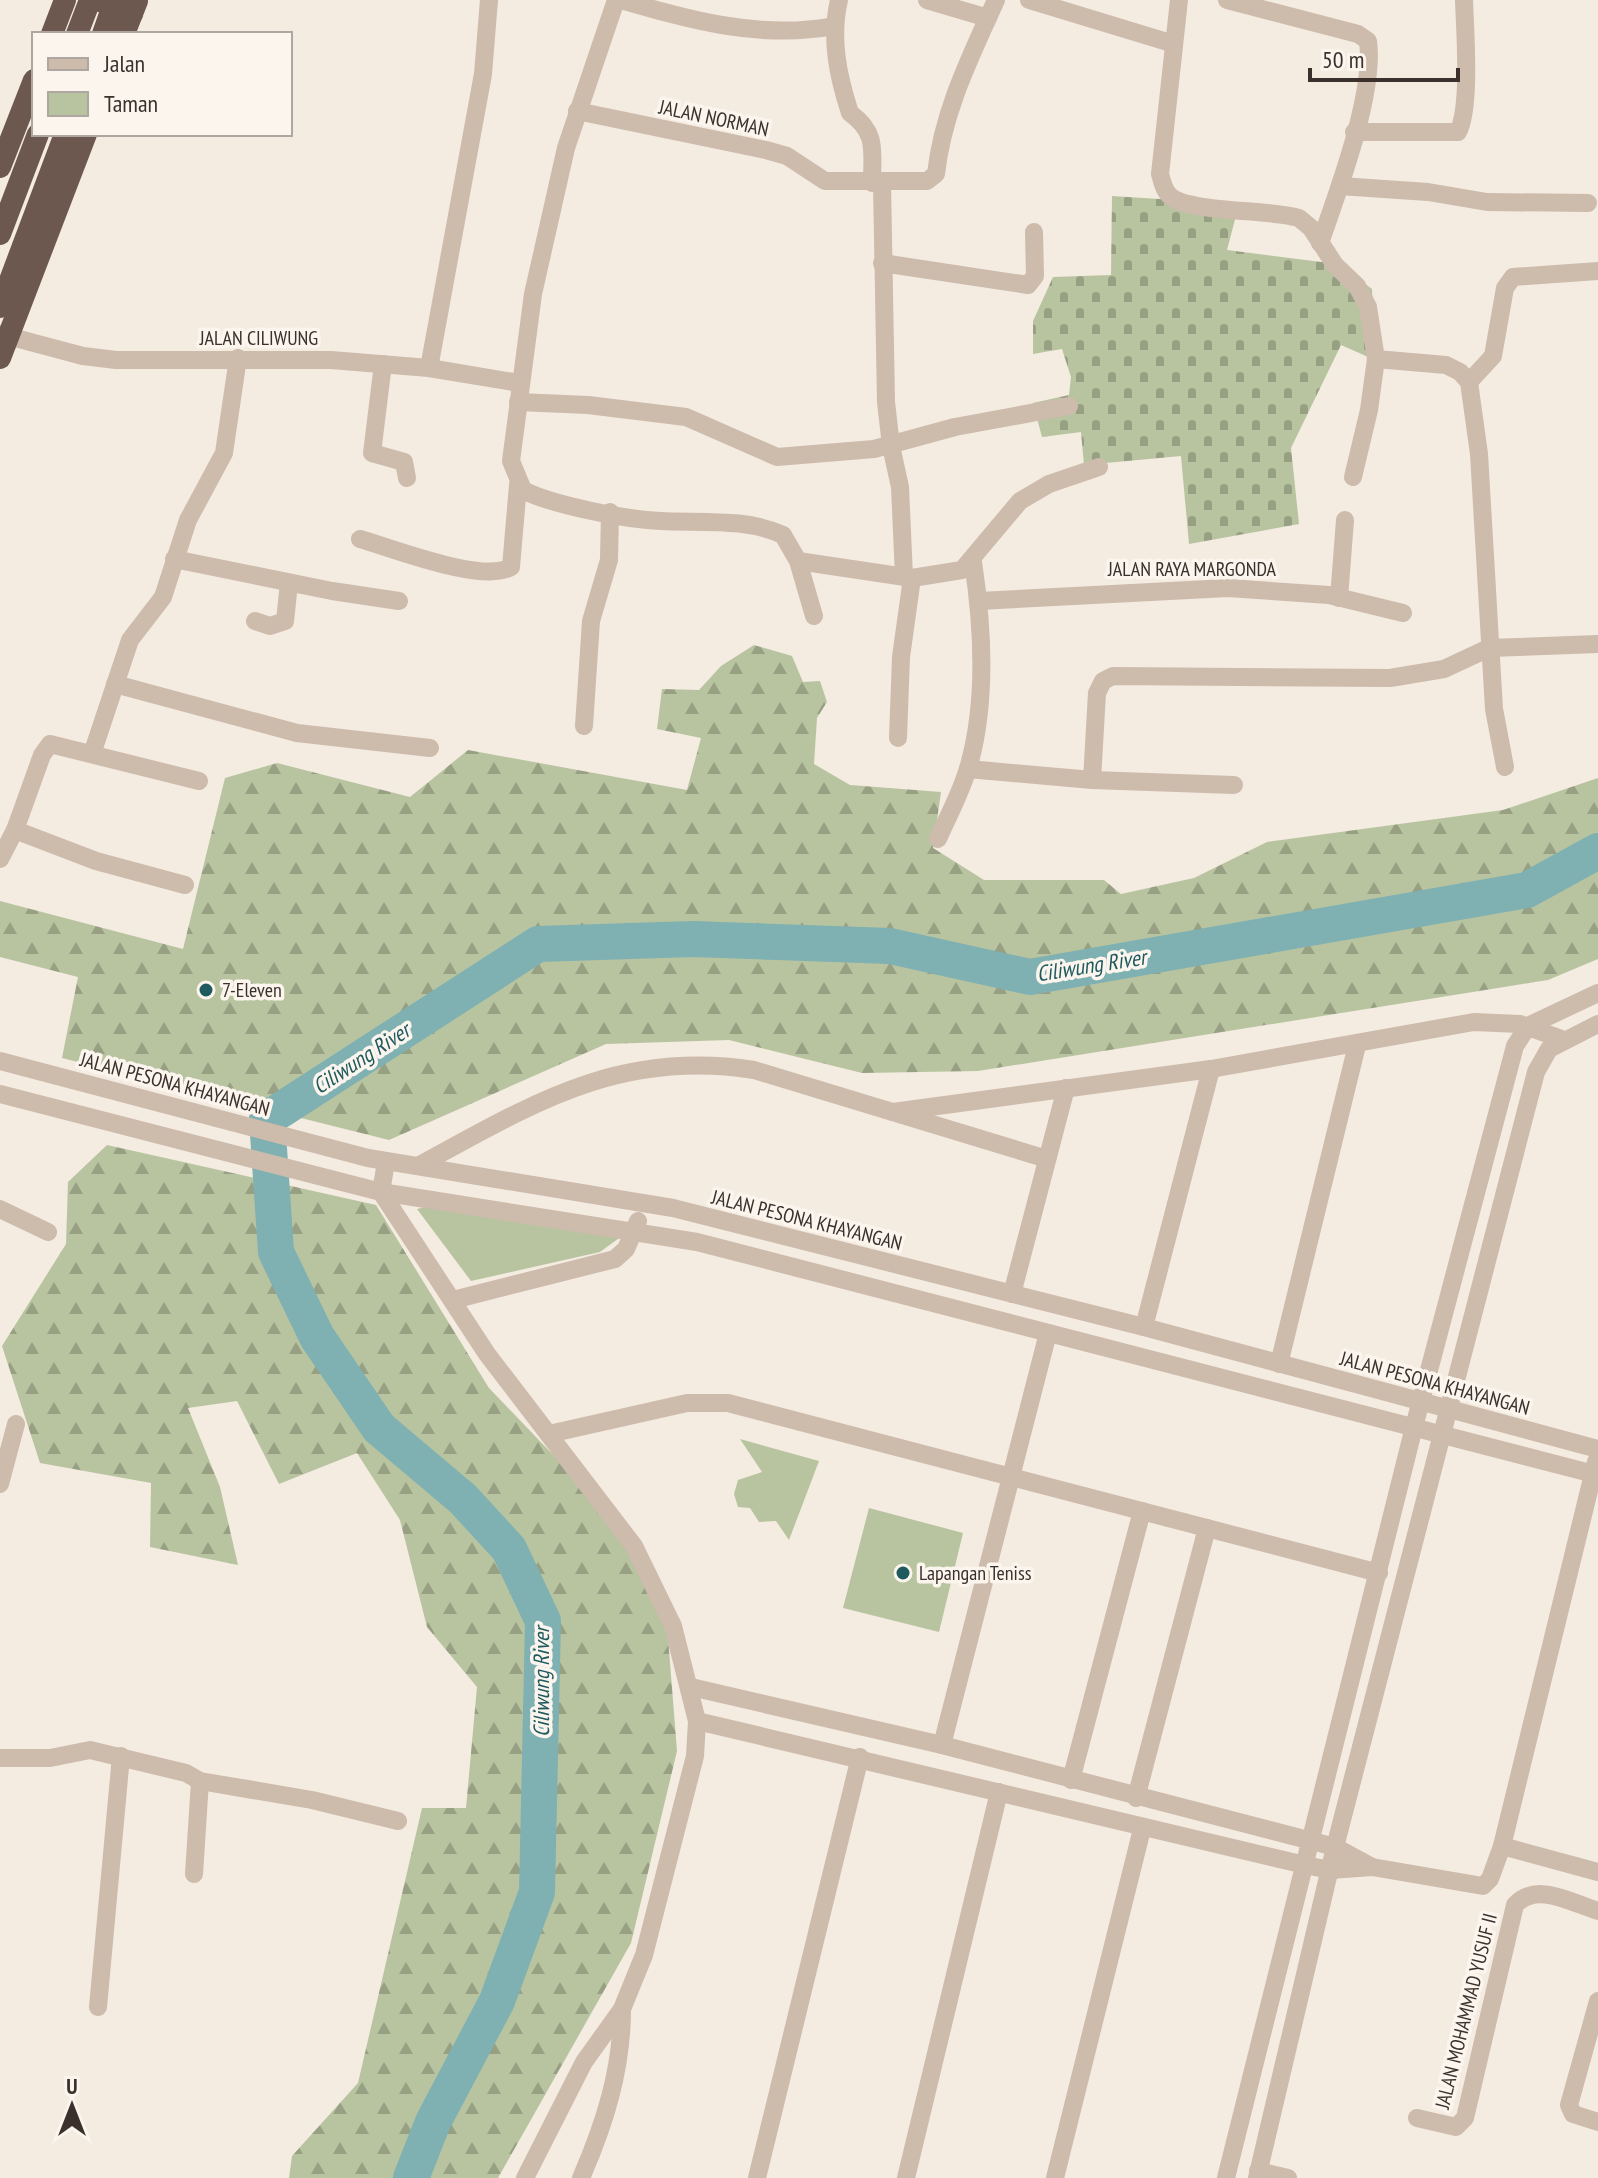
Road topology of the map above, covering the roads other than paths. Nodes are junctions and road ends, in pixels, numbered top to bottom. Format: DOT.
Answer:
graph roads {
  1 [pos="65,0"];
  2 [pos="90,0"];
  3 [pos="489,0"];
  4 [pos="618,0"];
  5 [pos="839,0"];
  6 [pos="927,0"];
  7 [pos="996,0"];
  8 [pos="1029,0"];
  9 [pos="1179,0"];
  10 [pos="1227,0"];
  11 [pos="1464,0"];
  12 [pos="120,9"];
  13 [pos="988,18"];
  14 [pos="834,26"];
  15 [pos="53,32"];
  16 [pos="78,32"];
  17 [pos="104,32"];
  18 [pos="1174,44"];
  19 [pos="32,85"];
  20 [pos="577,111"];
  21 [pos="1354,132"];
  22 [pos="37,136"];
  23 [pos="64,136"];
  24 [pos="85,136"];
  25 [pos="0,167"];
  26 [pos="877,183"];
  27 [pos="1340,186"];
  28 [pos="1588,203"];
  29 [pos="1034,232"];
  30 [pos="0,234"];
  31 [pos="1320,243"];
  32 [pos="882,263"];
  33 [pos="1598,271"];
  34 [pos="0,307"];
  35 [pos="3,343"];
  36 [pos="238,358"];
  37 [pos="1376,359"];
  38 [pos="383,364"];
  39 [pos="429,368"];
  40 [pos="1469,382"];
  41 [pos="519,392"];
  42 [pos="1069,406"];
  43 [pos="891,446"];
  44 [pos="1099,467"];
  45 [pos="1353,477"];
  46 [pos="407,478"];
  47 [pos="518,485"];
  48 [pos="610,512"];
  49 [pos="1345,520"];
  50 [pos="360,539"];
  51 [pos="174,559"];
  52 [pos="798,561"];
  53 [pos="973,562"];
  54 [pos="908,578"];
  55 [pos="289,583"];
  56 [pos="1339,598"];
  57 [pos="399,601"];
  58 [pos="979,601"];
  59 [pos="1403,613"];
  60 [pos="814,616"];
  61 [pos="255,621"];
  62 [pos="1598,644"];
  63 [pos="1489,648"];
  64 [pos="115,684"];
  65 [pos="584,726"];
  66 [pos="898,738"];
  67 [pos="430,748"];
  68 [pos="92,754"];
  69 [pos="1505,767"];
  70 [pos="968,769"];
  71 [pos="1092,780"];
  72 [pos="199,781"];
  73 [pos="1234,785"];
  74 [pos="15,830"];
  75 [pos="938,839"];
  76 [pos="0,858"];
  77 [pos="185,885"];
  78 [pos="1598,993"];
  79 [pos="1598,1024"];
  80 [pos="1528,1026"];
  81 [pos="1564,1040"];
  82 [pos="1357,1045"];
  83 [pos="0,1061"];
  84 [pos="1211,1069"];
  85 [pos="1066,1088"];
  86 [pos="0,1094"];
  87 [pos="893,1112"];
  88 [pos="1047,1159"];
  89 [pos="377,1160"];
  90 [pos="418,1166"];
  91 [pos="381,1192"];
  92 [pos="643,1202"];
  93 [pos="0,1209"];
  94 [pos="636,1230"];
  95 [pos="48,1232"];
  96 [pos="1012,1294"];
  97 [pos="453,1300"];
  98 [pos="1144,1327"];
  99 [pos="1048,1333"];
  100 [pos="1173,1336"];
  101 [pos="1167,1363"];
  102 [pos="1279,1364"];
  103 [pos="1421,1402"];
  104 [pos="1450,1410"];
  105 [pos="16,1424"];
  106 [pos="1414,1427"];
  107 [pos="549,1434"];
  108 [pos="1442,1435"];
  109 [pos="1598,1451"];
  110 [pos="1596,1475"];
  111 [pos="1010,1477"];
  112 [pos="1,1479"];
  113 [pos="1142,1511"];
  114 [pos="1207,1528"];
  115 [pos="1379,1573"];
  116 [pos="691,1687"];
  117 [pos="697,1721"];
  118 [pos="942,1745"];
  119 [pos="121,1756"];
  120 [pos="860,1757"];
  121 [pos="0,1758"];
  122 [pos="1071,1780"];
  123 [pos="200,1781"];
  124 [pos="999,1792"];
  125 [pos="1136,1798"];
  126 [pos="398,1821"];
  127 [pos="1142,1829"];
  128 [pos="1312,1841"];
  129 [pos="1502,1846"];
  130 [pos="1335,1847"];
  131 [pos="1305,1865"];
  132 [pos="1372,1867"];
  133 [pos="1330,1870"];
  134 [pos="1598,1872"];
  135 [pos="194,1874"];
  136 [pos="1598,1911"];
  137 [pos="1598,2001"];
  138 [pos="98,2007"];
  139 [pos="622,2009"];
  140 [pos="1589,2070"];
  141 [pos="1417,2118"];
  142 [pos="1598,2122"];
  143 [pos="1258,2174"];
  144 [pos="525,2178"];
  145 [pos="581,2178"];
  146 [pos="757,2178"];
  147 [pos="906,2178"];
  148 [pos="1055,2178"];
  149 [pos="1226,2178"];
  150 [pos="1288,2178"];
  1 -- 15 [label="highway"];
  2 -- 16 [label="highway"];
  3 -- 39 [label="street"];
  4 -- 14 [label="street"];
  4 -- 20 [label="street"];
  5 -- 14 [label="street"];
  6 -- 13 [label="street"];
  7 -- 13 [label="street, JALAN NORMAN"];
  8 -- 18 [label="street"];
  9 -- 18 [label="street"];
  10 -- 21 [label="street"];
  11 -- 21 [label="street"];
  12 -- 17 [label="highway"];
  13 -- 26 [label="street, JALAN NORMAN"];
  14 -- 26 [label="street"];
  18 -- 31 [label="street"];
  19 -- 25 [label="highway"];
  20 -- 26 [label="street, JALAN NORMAN"];
  20 -- 41 [label="street"];
  21 -- 27 [label="street"];
  22 -- 30 [label="highway"];
  23 -- 34 [label="highway"];
  24 -- 35 [label="highway"];
  26 -- 32 [label="street"];
  27 -- 28 [label="street"];
  27 -- 31 [label="street"];
  29 -- 32 [label="street"];
  31 -- 37 [label="street"];
  32 -- 43 [label="street"];
  33 -- 40 [label="street"];
  35 -- 36 [label="street, JALAN CILIWUNG"];
  36 -- 38 [label="street, JALAN CILIWUNG"];
  36 -- 51 [label="street"];
  37 -- 40 [label="street"];
  37 -- 45 [label="street"];
  38 -- 39 [label="street, JALAN CILIWUNG"];
  38 -- 46 [label="street"];
  39 -- 41 [label="street, JALAN CILIWUNG"];
  40 -- 63 [label="street"];
  41 -- 43 [label="street, JALAN CILIWUNG"];
  41 -- 47 [label="street"];
  42 -- 43 [label="street, JALAN CILIWUNG"];
  43 -- 54 [label="street"];
  44 -- 53 [label="street"];
  47 -- 48 [label="street"];
  47 -- 50 [label="street"];
  48 -- 52 [label="street"];
  48 -- 65 [label="street"];
  49 -- 56 [label="street"];
  51 -- 55 [label="street"];
  51 -- 64 [label="street"];
  52 -- 54 [label="street"];
  52 -- 60 [label="street"];
  53 -- 54 [label="street"];
  53 -- 58 [label="street"];
  54 -- 66 [label="street"];
  55 -- 57 [label="street"];
  55 -- 61 [label="street"];
  56 -- 58 [label="street, JALAN RAYA MARGONDA"];
  56 -- 59 [label="street, JALAN RAYA MARGONDA"];
  58 -- 70 [label="street"];
  62 -- 63 [label="street"];
  63 -- 69 [label="street"];
  63 -- 71 [label="street"];
  64 -- 67 [label="street"];
  64 -- 68 [label="street"];
  68 -- 72 [label="street"];
  68 -- 74 [label="street"];
  70 -- 71 [label="street"];
  70 -- 75 [label="street"];
  71 -- 73 [label="street"];
  74 -- 76 [label="street"];
  74 -- 77 [label="street"];
  78 -- 80 [label="street"];
  79 -- 81 [label="street"];
  80 -- 81 [label="street"];
  80 -- 82 [label="street"];
  80 -- 103 [label="street"];
  81 -- 104 [label="street"];
  82 -- 84 [label="street"];
  82 -- 102 [label="street"];
  83 -- 89 [label="street, JALAN PESONA KHAYANGAN"];
  84 -- 85 [label="street"];
  84 -- 98 [label="street"];
  85 -- 87 [label="street"];
  85 -- 88 [label="street"];
  86 -- 91 [label="street"];
  87 -- 88 [label="street"];
  87 -- 90 [label="street"];
  88 -- 96 [label="street"];
  89 -- 90 [label="street, JALAN PESONA KHAYANGAN"];
  89 -- 91 [label="street"];
  90 -- 92 [label="street, JALAN PESONA KHAYANGAN"];
  91 -- 94 [label="street"];
  91 -- 97 [label="street"];
  92 -- 94 [label="street"];
  92 -- 96 [label="street, JALAN PESONA KHAYANGAN"];
  93 -- 95 [label="street"];
  94 -- 97 [label="street"];
  94 -- 99 [label="street"];
  96 -- 98 [label="street, JALAN PESONA KHAYANGAN"];
  97 -- 107 [label="street"];
  98 -- 100 [label="street, JALAN PESONA KHAYANGAN"];
  99 -- 101 [label="street"];
  99 -- 111 [label="street"];
  100 -- 101 [label="street"];
  100 -- 102 [label="street, JALAN PESONA KHAYANGAN"];
  101 -- 106 [label="street"];
  102 -- 103 [label="street, JALAN PESONA KHAYANGAN"];
  103 -- 104 [label="street, JALAN PESONA KHAYANGAN"];
  103 -- 106 [label="street"];
  104 -- 108 [label="street"];
  104 -- 109 [label="street, JALAN PESONA KHAYANGAN"];
  105 -- 112 [label="street"];
  106 -- 108 [label="street"];
  106 -- 115 [label="street"];
  107 -- 111 [label="street"];
  107 -- 116 [label="street"];
  108 -- 110 [label="street"];
  108 -- 130 [label="street"];
  109 -- 110 [label="street"];
  110 -- 129 [label="street"];
  111 -- 113 [label="street"];
  111 -- 118 [label="street"];
  113 -- 114 [label="street"];
  113 -- 122 [label="street"];
  114 -- 115 [label="street"];
  114 -- 125 [label="street"];
  115 -- 128 [label="street"];
  116 -- 117 [label="street"];
  116 -- 118 [label="street"];
  117 -- 120 [label="street"];
  117 -- 139 [label="street"];
  118 -- 122 [label="street"];
  119 -- 121 [label="street"];
  119 -- 123 [label="street"];
  119 -- 138 [label="street"];
  120 -- 124 [label="street"];
  120 -- 146 [label="street"];
  122 -- 125 [label="street"];
  123 -- 126 [label="street"];
  123 -- 135 [label="street"];
  124 -- 127 [label="street"];
  124 -- 147 [label="street"];
  125 -- 128 [label="street"];
  127 -- 131 [label="street"];
  127 -- 148 [label="street"];
  128 -- 130 [label="street"];
  128 -- 131 [label="street"];
  129 -- 132 [label="street"];
  129 -- 134 [label="street"];
  130 -- 132 [label="street"];
  130 -- 133 [label="street"];
  131 -- 133 [label="street"];
  131 -- 149 [label="street"];
  132 -- 133 [label="street"];
  133 -- 143 [label="street"];
  136 -- 141 [label="street, JALAN MOHAMMAD YUSUF II"];
  137 -- 140 [label="street"];
  139 -- 144 [label="street"];
  139 -- 145 [label="street"];
  140 -- 142 [label="street"];
  143 -- 150 [label="street"];
}
